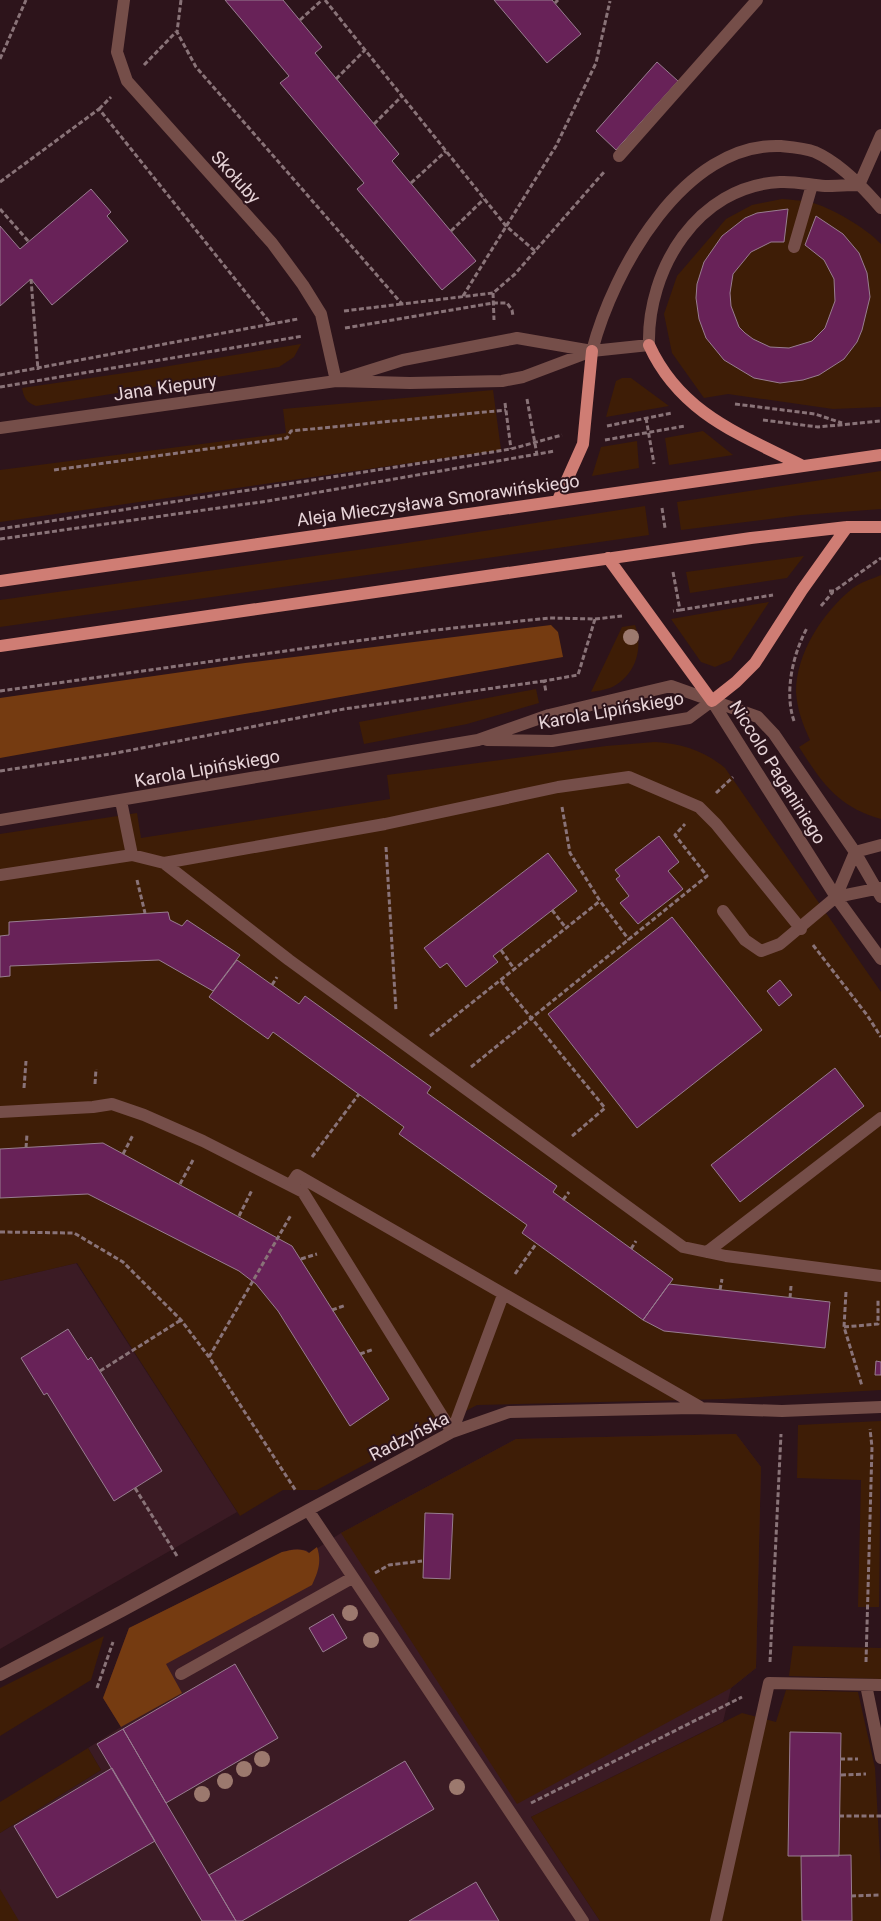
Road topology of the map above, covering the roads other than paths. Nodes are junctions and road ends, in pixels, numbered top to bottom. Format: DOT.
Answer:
graph roads {
  1 [pos="124,0"];
  2 [pos="757,0"];
  3 [pos="881,135"];
  4 [pos="619,156"];
  5 [pos="812,185"];
  6 [pos="859,185"];
  7 [pos="881,208"];
  8 [pos="794,247"];
  9 [pos="649,345"];
  10 [pos="592,351"];
  11 [pos="336,381"];
  12 [pos="0,428"];
  13 [pos="881,455"];
  14 [pos="801,465"];
  15 [pos="558,500"];
  16 [pos="847,527"];
  17 [pos="881,527"];
  18 [pos="608,558"];
  19 [pos="0,581"];
  20 [pos="0,646"];
  21 [pos="712,701"];
  22 [pos="478,740"];
  23 [pos="121,801"];
  24 [pos="0,820"];
  25 [pos="881,845"];
  26 [pos="854,852"];
  27 [pos="132,856"];
  28 [pos="164,863"];
  29 [pos="0,875"];
  30 [pos="879,891"];
  31 [pos="836,897"];
  32 [pos="723,911"];
  33 [pos="801,929"];
  34 [pos="881,959"];
  35 [pos="0,1112"];
  36 [pos="881,1118"];
  37 [pos="294,1180"];
  38 [pos="707,1252"];
  39 [pos="880,1276"];
  40 [pos="503,1295"];
  41 [pos="874,1407"];
  42 [pos="702,1408"];
  43 [pos="452,1432"];
  44 [pos="308,1510"];
  45 [pos="352,1578"];
  46 [pos="181,1674"];
  47 [pos="0,1675"];
  48 [pos="866,1685"];
  49 [pos="881,1685"];
  50 [pos="881,1758"];
  51 [pos="577,1919"];
  52 [pos="716,1921"];
  1 -- 11 [label="street, Skołuby"];
  2 -- 4 [label="street"];
  3 -- 6 [label="street"];
  5 -- 6 [label="street"];
  5 -- 8 [label="street"];
  5 -- 9 [label="street"];
  6 -- 7 [label="street"];
  6 -- 10 [label="street"];
  9 -- 10 [label="street, Jana Kiepury"];
  9 -- 14 [label="main road"];
  10 -- 11 [label="street, Jana Kiepury"];
  10 -- 11 [label="street, Jana Kiepury"];
  10 -- 15 [label="main road"];
  11 -- 12 [label="street, Jana Kiepury"];
  13 -- 14 [label="main road, Aleja Mieczysława Smorawińskiego"];
  14 -- 15 [label="main road, Aleja Mieczysława Smorawińskiego"];
  15 -- 19 [label="main road, Aleja Mieczysława Smorawińskiego"];
  16 -- 17 [label="main road"];
  16 -- 18 [label="main road"];
  16 -- 21 [label="main road"];
  18 -- 20 [label="main road"];
  18 -- 21 [label="main road"];
  21 -- 22 [label="street, Karola Lipińskiego"];
  21 -- 22 [label="street, Karola Lipińskiego"];
  21 -- 26 [label="street, Niccolo Paganiniego"];
  21 -- 31 [label="street, Niccolo Paganiniego"];
  22 -- 23 [label="street, Karola Lipińskiego"];
  23 -- 24 [label="street, Karola Lipińskiego"];
  23 -- 27 [label="street"];
  25 -- 26 [label="street"];
  26 -- 30 [label="street, Niccolo Paganiniego"];
  26 -- 31 [label="street"];
  27 -- 28 [label="street"];
  27 -- 29 [label="street"];
  28 -- 33 [label="street"];
  28 -- 38 [label="street"];
  30 -- 31 [label="street"];
  31 -- 33 [label="street"];
  31 -- 34 [label="street, Niccolo Paganiniego"];
  32 -- 33 [label="street"];
  35 -- 37 [label="street"];
  36 -- 38 [label="street"];
  37 -- 40 [label="street"];
  37 -- 43 [label="street"];
  38 -- 39 [label="street"];
  40 -- 42 [label="street"];
  40 -- 43 [label="street"];
  41 -- 42 [label="street, Radzyńska"];
  42 -- 43 [label="street, Radzyńska"];
  43 -- 44 [label="street, Radzyńska"];
  44 -- 45 [label="street"];
  44 -- 47 [label="street, Radzyńska"];
  45 -- 46 [label="street"];
  45 -- 51 [label="street"];
  48 -- 49 [label="street"];
  48 -- 50 [label="street"];
  48 -- 52 [label="street"];
}
